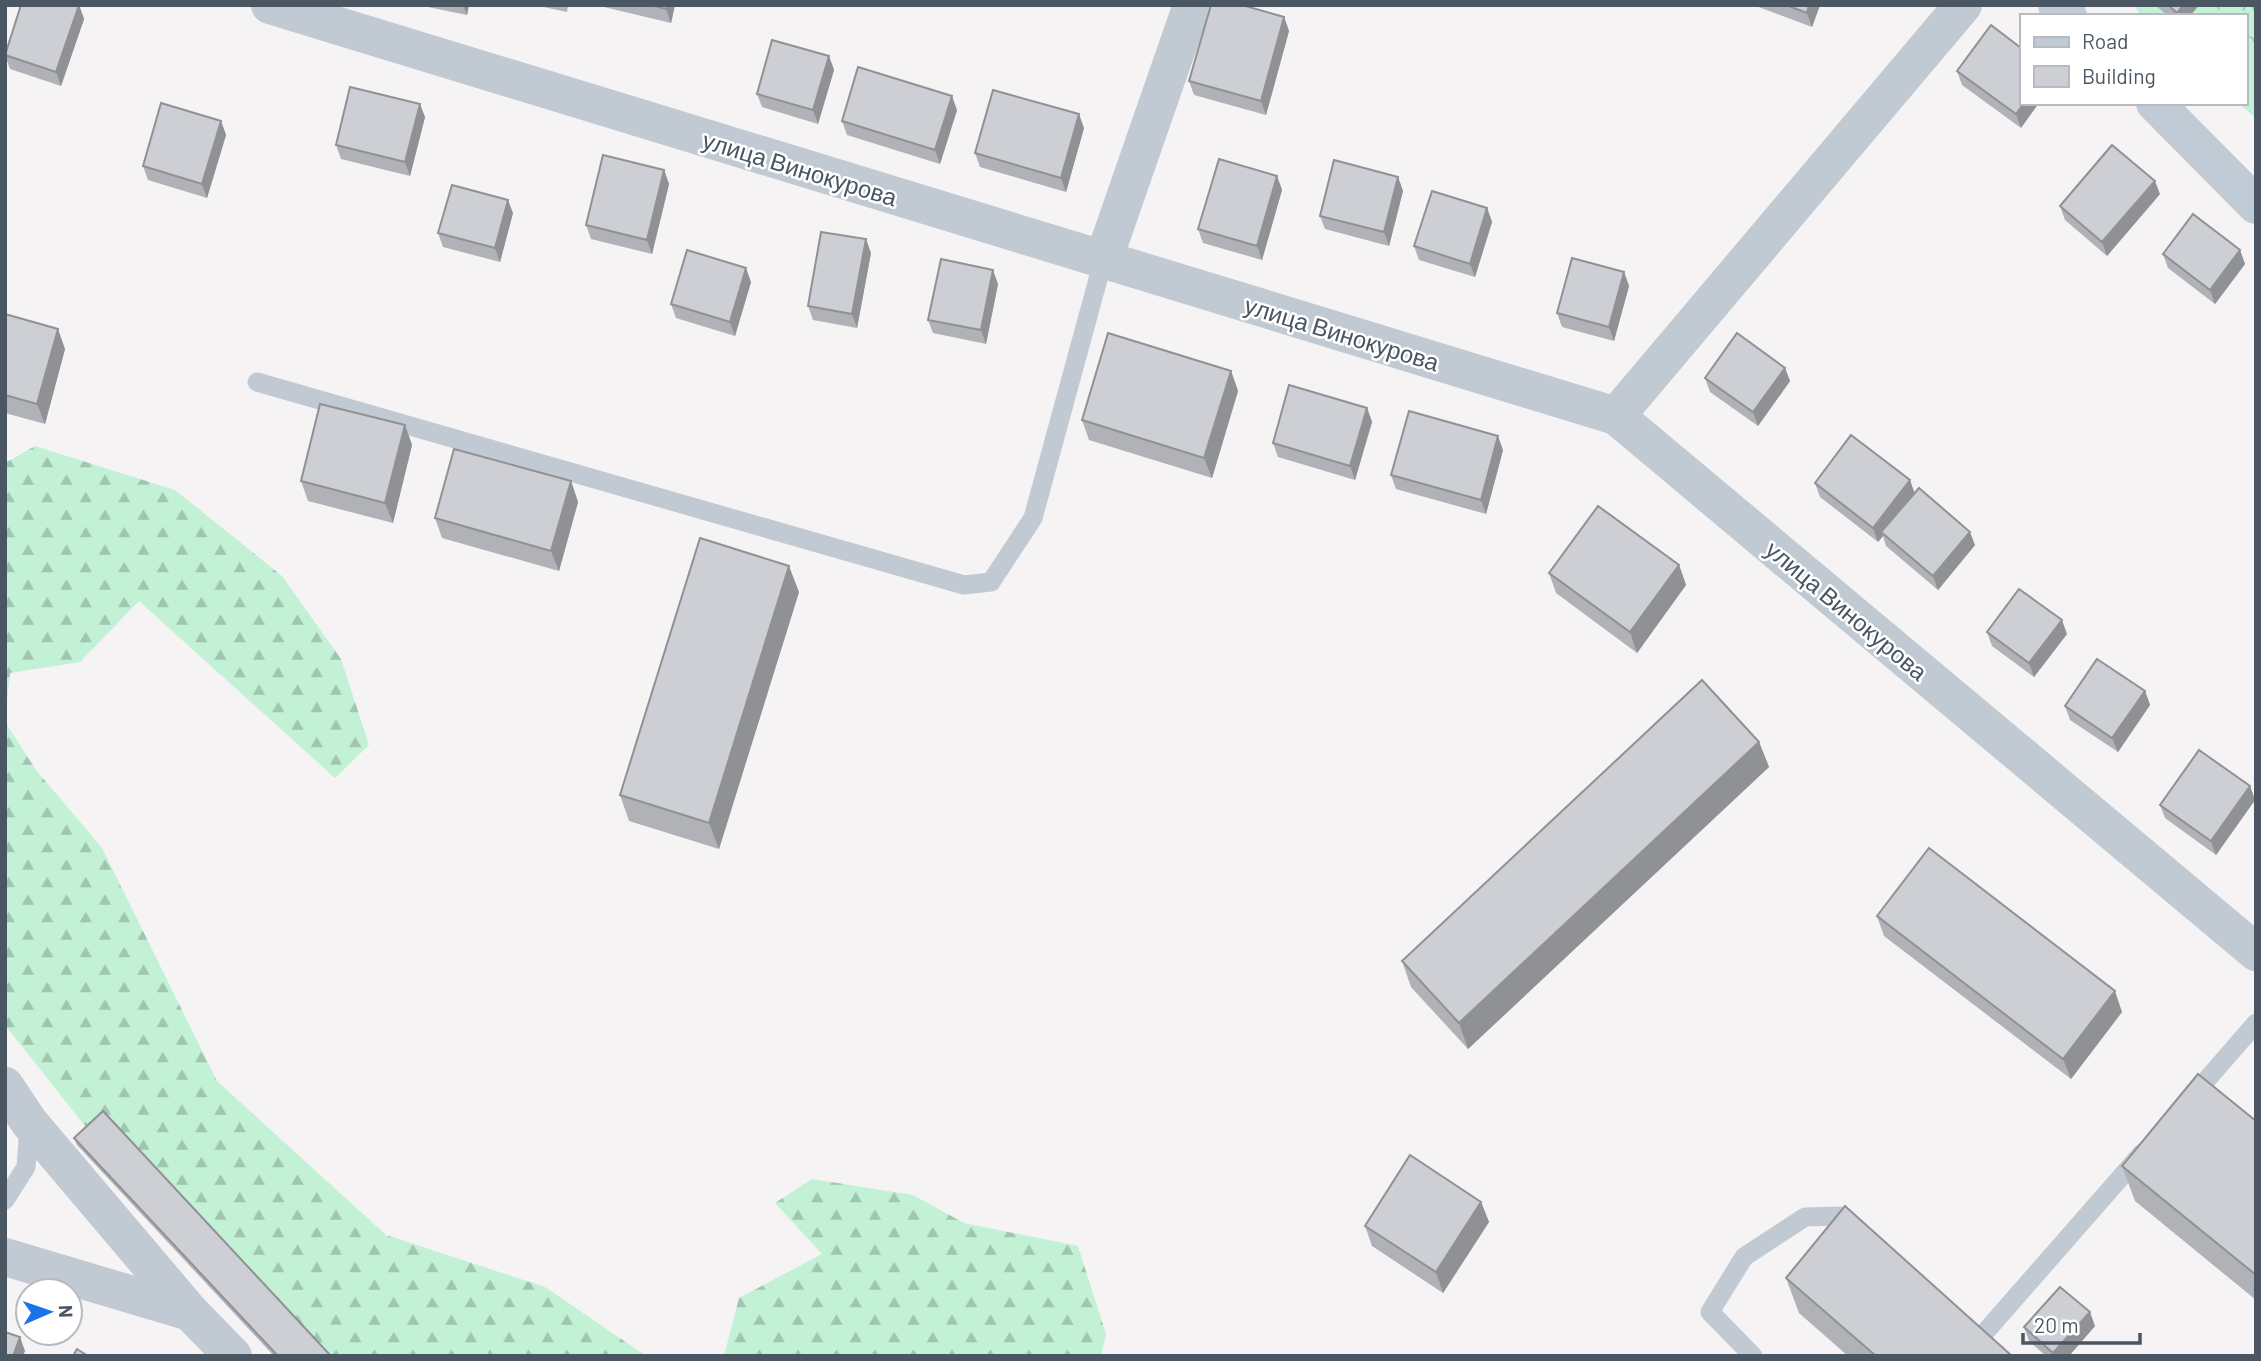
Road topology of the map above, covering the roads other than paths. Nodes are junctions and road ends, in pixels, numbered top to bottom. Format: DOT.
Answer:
graph roads {
  1 [pos="270,5"];
  2 [pos="1192,5"];
  3 [pos="1963,5"];
  4 [pos="2157,105"];
  5 [pos="2256,205"];
  6 [pos="1103,261"];
  7 [pos="257,382"];
  8 [pos="1616,416"];
  9 [pos="2256,952"];
  10 [pos="2256,1023"];
  11 [pos="5,1086"];
  12 [pos="2173,1118"];
  13 [pos="29,1122"];
  14 [pos="2155,1139"];
  15 [pos="5,1200"];
  16 [pos="1871,1242"];
  17 [pos="5,1257"];
  18 [pos="190,1312"];
  19 [pos="1960,1321"];
  20 [pos="233,1356"];
  21 [pos="1753,1356"];
  1 -- 6 [label="street, улица Винокурова"];
  2 -- 6 [label="street"];
  3 -- 8 [label="street"];
  4 -- 5 [label="street"];
  6 -- 7 [label="lane"];
  6 -- 8 [label="street, улица Винокурова"];
  8 -- 9 [label="street, улица Винокурова"];
  10 -- 12 [label="lane"];
  11 -- 13 [label="street"];
  13 -- 15 [label="lane"];
  13 -- 18 [label="street"];
  14 -- 19 [label="lane"];
  16 -- 21 [label="lane"];
  17 -- 18 [label="street"];
  18 -- 20 [label="street"];
}
